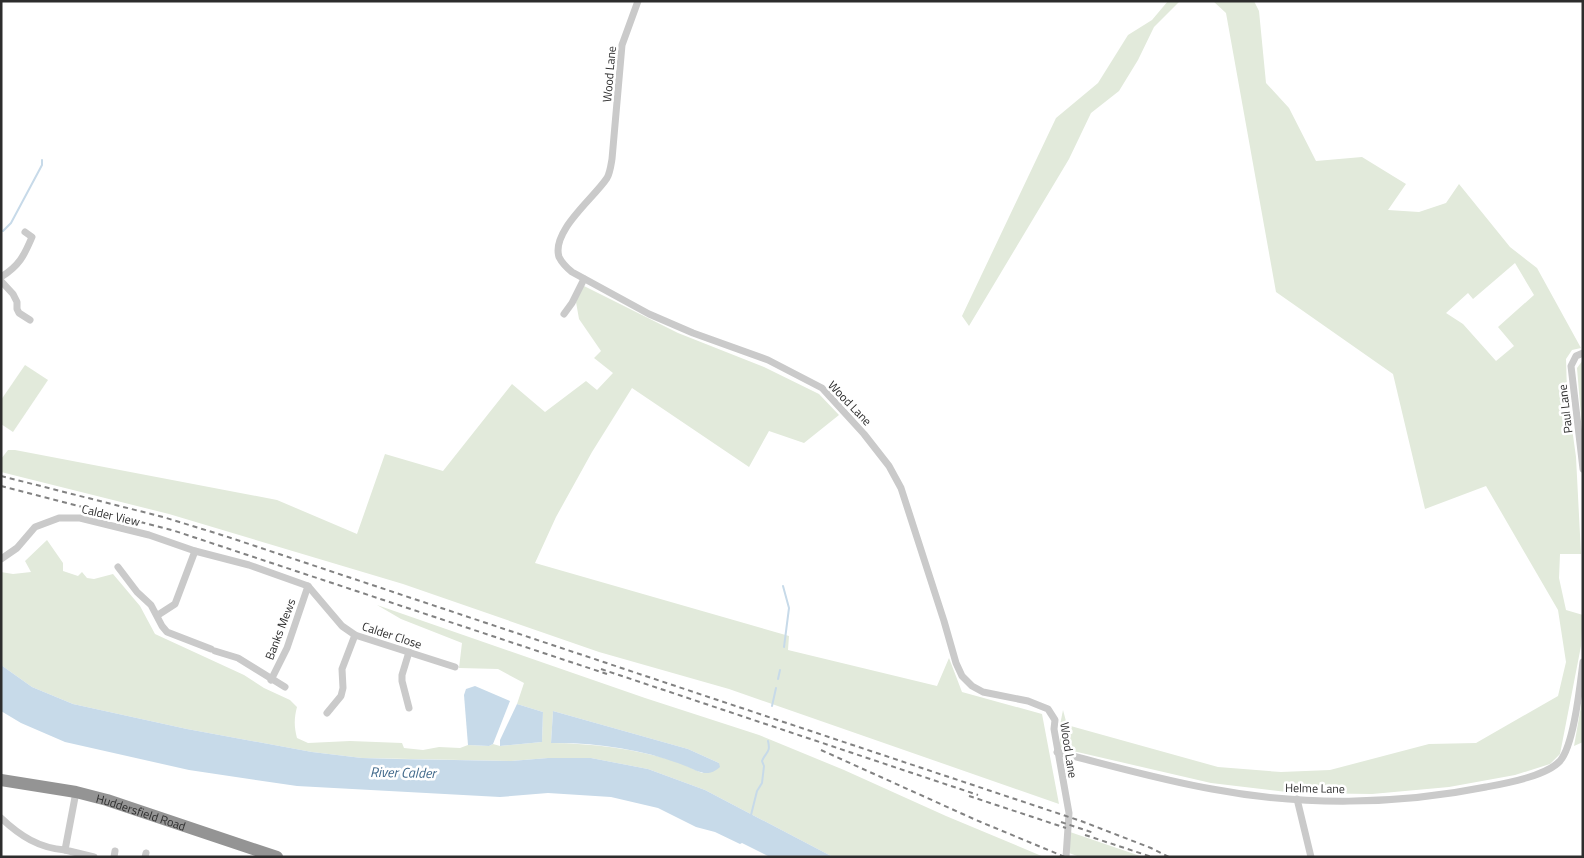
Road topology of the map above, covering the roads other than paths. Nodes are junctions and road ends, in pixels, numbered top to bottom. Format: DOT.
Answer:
graph roads {
  1 [pos="638,1"];
  2 [pos="25,232"];
  3 [pos="1,277"];
  4 [pos="584,279"];
  5 [pos="1,280"];
  6 [pos="564,314"];
  7 [pos="30,320"];
  8 [pos="1583,353"];
  9 [pos="1583,469"];
  10 [pos="195,551"];
  11 [pos="1,559"];
  12 [pos="118,567"];
  13 [pos="308,586"];
  14 [pos="158,615"];
  15 [pos="355,635"];
  16 [pos="410,652"];
  17 [pos="1583,662"];
  18 [pos="455,668"];
  19 [pos="271,680"];
  20 [pos="284,687"];
  21 [pos="409,708"];
  22 [pos="327,713"];
  23 [pos="1057,752"];
  24 [pos="1,780"];
  25 [pos="76,792"];
  26 [pos="1297,799"];
  27 [pos="1,818"];
  28 [pos="65,850"];
  29 [pos="94,857"];
  30 [pos="277,857"];
  31 [pos="1066,857"];
  32 [pos="1311,857"];
  1 -- 4 [label="street, Wood Lane"];
  2 -- 3 [label="street"];
  4 -- 6 [label="street"];
  4 -- 23 [label="street, Wood Lane"];
  5 -- 7 [label="street"];
  8 -- 9 [label="street, Paul Lane"];
  10 -- 11 [label="street, Calder View"];
  10 -- 13 [label="street, Calder View"];
  10 -- 14 [label="street"];
  12 -- 14 [label="street"];
  13 -- 15 [label="street, Calder Close"];
  13 -- 19 [label="street, Banks Mews"];
  14 -- 19 [label="street"];
  15 -- 16 [label="street, Calder Close"];
  15 -- 22 [label="street"];
  16 -- 18 [label="street, Calder Close"];
  16 -- 21 [label="street"];
  17 -- 26 [label="street, Helme Lane"];
  19 -- 20 [label="street"];
  23 -- 26 [label="street, Helme Lane"];
  23 -- 31 [label="street, Wood Lane"];
  24 -- 25 [label="highway, Huddersfield Road"];
  25 -- 28 [label="street"];
  25 -- 30 [label="highway, Huddersfield Road"];
  26 -- 32 [label="street"];
  27 -- 28 [label="street"];
  28 -- 29 [label="street"];
}
